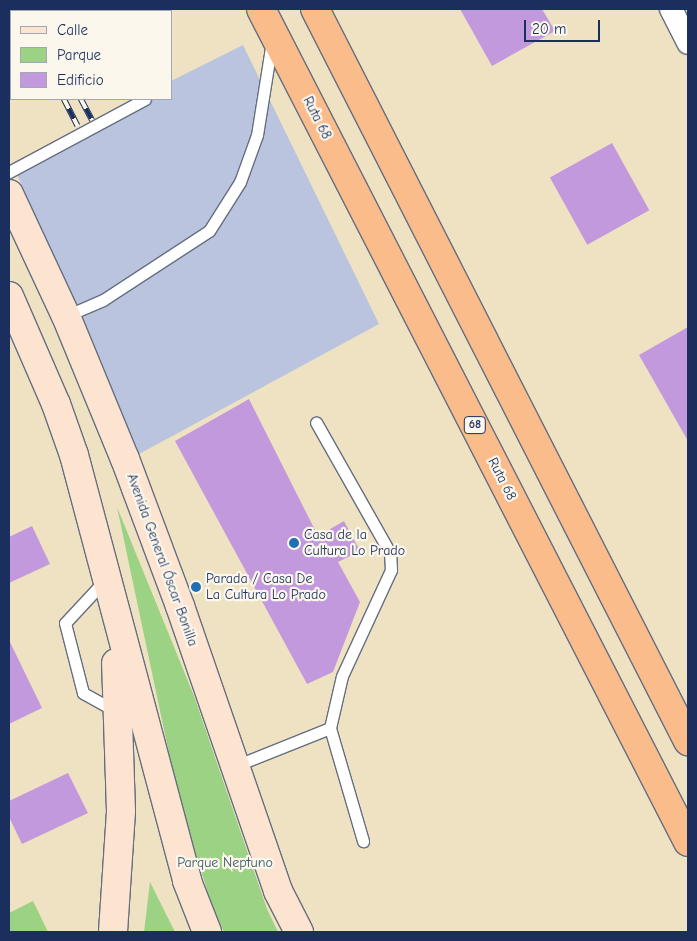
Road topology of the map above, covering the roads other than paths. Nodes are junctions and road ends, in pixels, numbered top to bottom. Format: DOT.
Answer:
graph roads {
  1 [pos="315,9"];
  2 [pos="329,9"];
  3 [pos="671,9"];
  4 [pos="267,20"];
  5 [pos="688,43"];
  6 [pos="344,66"];
  7 [pos="143,100"];
  8 [pos="9,172"];
  9 [pos="9,194"];
  10 [pos="9,296"];
  11 [pos="66,316"];
  12 [pos="316,422"];
  13 [pos="107,583"];
  14 [pos="119,713"];
  15 [pos="330,728"];
  16 [pos="688,741"];
  17 [pos="235,766"];
  18 [pos="362,841"];
  19 [pos="688,842"];
  20 [pos="113,932"];
  21 [pos="207,932"];
  22 [pos="300,932"];
  1 -- 6 [label="highway"];
  2 -- 6 [label="highway"];
  3 -- 5 [label="street"];
  4 -- 11 [label="lane"];
  4 -- 19 [label="highway, Ruta 68 / 68"];
  6 -- 16 [label="highway"];
  7 -- 8 [label="lane"];
  9 -- 11 [label="main road, Avenida General Óscar Bonilla"];
  10 -- 13 [label="main road"];
  11 -- 17 [label="main road, Avenida General Óscar Bonilla"];
  12 -- 15 [label="lane"];
  13 -- 14 [label="main road"];
  13 -- 14 [label="lane"];
  13 -- 21 [label="main road"];
  14 -- 20 [label="main road"];
  15 -- 17 [label="lane"];
  15 -- 18 [label="lane"];
  17 -- 22 [label="main road, Avenida General Óscar Bonilla"];
}
